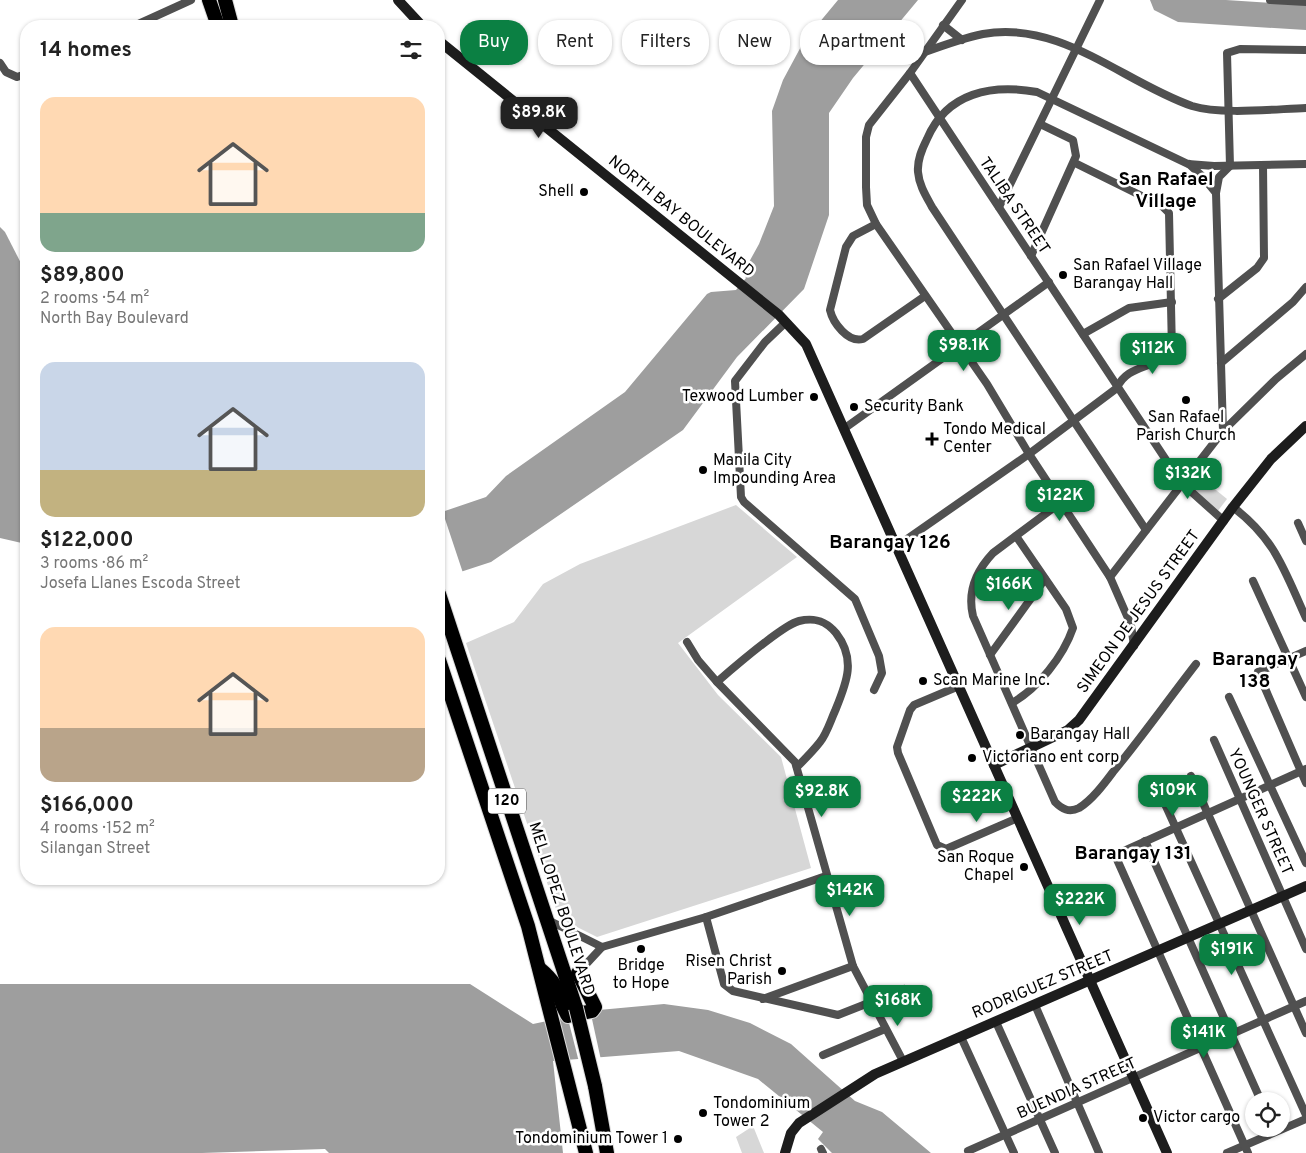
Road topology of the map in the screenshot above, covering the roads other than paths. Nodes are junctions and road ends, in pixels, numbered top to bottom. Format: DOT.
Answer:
graph roads {
  1 [pos="191,0"];
  2 [pos="209,0"];
  3 [pos="220,0"];
  4 [pos="225,0"];
  5 [pos="231,0"];
  6 [pos="398,0"];
  7 [pos="962,0"];
  8 [pos="1100,0"];
  9 [pos="1270,0"];
  10 [pos="1306,2"];
  11 [pos="147,20"];
  12 [pos="216,20"];
  13 [pos="228,20"];
  14 [pos="229,20"];
  15 [pos="231,20"];
  16 [pos="416,20"];
  17 [pos="943,25"];
  18 [pos="962,40"];
  19 [pos="445,46"];
  20 [pos="1077,49"];
  21 [pos="1306,50"];
  22 [pos="925,52"];
  23 [pos="0,63"];
  24 [pos="910,73"];
  25 [pos="20,76"];
  26 [pos="1052,100"];
  27 [pos="1306,108"];
  28 [pos="1229,110"];
  29 [pos="939,117"];
  30 [pos="1040,124"];
  31 [pos="1075,163"];
  32 [pos="1188,164"];
  33 [pos="1306,164"];
  34 [pos="1263,165"];
  35 [pos="1230,166"];
  36 [pos="1216,193"];
  37 [pos="999,207"];
  38 [pos="876,224"];
  39 [pos="1031,256"];
  40 [pos="1049,282"];
  41 [pos="1306,287"];
  42 [pos="926,296"];
  43 [pos="1218,299"];
  44 [pos="1172,302"];
  45 [pos="1003,314"];
  46 [pos="782,319"];
  47 [pos="1083,334"];
  48 [pos="959,346"];
  49 [pos="1306,354"];
  50 [pos="1221,363"];
  51 [pos="1117,388"];
  52 [pos="1074,421"];
  53 [pos="1306,426"];
  54 [pos="845,428"];
  55 [pos="1223,431"];
  56 [pos="1029,454"];
  57 [pos="1183,482"];
  58 [pos="1060,503"];
  59 [pos="1233,506"];
  60 [pos="1224,521"];
  61 [pos="1298,523"];
  62 [pos="1146,530"];
  63 [pos="1016,536"];
  64 [pos="1306,541"];
  65 [pos="897,546"];
  66 [pos="1110,577"];
  67 [pos="1045,579"];
  68 [pos="1253,581"];
  69 [pos="445,612"];
  70 [pos="1306,618"];
  71 [pos="687,642"];
  72 [pos="1134,646"];
  73 [pos="1306,651"];
  74 [pos="990,655"];
  75 [pos="1289,659"];
  76 [pos="1196,664"];
  77 [pos="445,678"];
  78 [pos="717,682"];
  79 [pos="959,686"];
  80 [pos="874,690"];
  81 [pos="1228,697"];
  82 [pos="1306,697"];
  83 [pos="1012,703"];
  84 [pos="1214,740"];
  85 [pos="1032,749"];
  86 [pos="994,765"];
  87 [pos="796,767"];
  88 [pos="1303,770"];
  89 [pos="1191,776"];
  90 [pos="1306,783"];
  91 [pos="1270,785"];
  92 [pos="1160,793"];
  93 [pos="1239,799"];
  94 [pos="1207,813"];
  95 [pos="1018,818"];
  96 [pos="1176,827"];
  97 [pos="1145,841"];
  98 [pos="1306,863"];
  99 [pos="826,876"];
  100 [pos="1306,886"];
  101 [pos="1282,896"];
  102 [pos="1251,910"];
  103 [pos="706,917"];
  104 [pos="545,918"];
  105 [pos="1221,923"];
  106 [pos="1189,938"];
  107 [pos="602,947"];
  108 [pos="1306,949"];
  109 [pos="1157,951"];
  110 [pos="853,966"];
  111 [pos="540,969"];
  112 [pos="578,973"];
  113 [pos="1091,981"];
  114 [pos="569,987"];
  115 [pos="904,988"];
  116 [pos="763,1000"];
  117 [pos="1306,1001"];
  118 [pos="871,1003"];
  119 [pos="1035,1005"];
  120 [pos="1294,1007"];
  121 [pos="1264,1020"];
  122 [pos="996,1022"];
  123 [pos="885,1028"];
  124 [pos="1306,1033"];
  125 [pos="1232,1034"];
  126 [pos="961,1037"];
  127 [pos="1200,1048"];
  128 [pos="823,1055"];
  129 [pos="903,1061"];
  130 [pos="1135,1079"];
  131 [pos="1257,1092"];
  132 [pos="1078,1104"];
  133 [pos="1306,1115"];
  134 [pos="1306,1119"];
  135 [pos="1040,1120"];
  136 [pos="1290,1125"];
  137 [pos="1006,1135"];
  138 [pos="1265,1137"];
  139 [pos="1246,1149"];
  140 [pos="968,1152"];
  141 [pos="586,1153"];
  142 [pos="607,1153"];
  143 [pos="785,1153"];
  144 [pos="1014,1153"];
  145 [pos="1055,1153"];
  146 [pos="1099,1153"];
  147 [pos="1167,1153"];
  148 [pos="1227,1153"];
  1 -- 11 [label="street"];
  2 -- 12 [label="highway"];
  3 -- 13 [label="highway"];
  4 -- 14 [label="highway"];
  5 -- 15 [label="highway"];
  6 -- 16 [label="main road"];
  7 -- 17 [label="street"];
  8 -- 20 [label="street"];
  9 -- 10 [label="street"];
  17 -- 18 [label="street"];
  17 -- 22 [label="street"];
  18 -- 20 [label="street"];
  18 -- 22 [label="street"];
  19 -- 46 [label="main road, NORTH BAY BOULEVARD"];
  20 -- 26 [label="street"];
  20 -- 28 [label="street"];
  21 -- 28 [label="street"];
  22 -- 24 [label="street"];
  23 -- 25 [label="street"];
  24 -- 29 [label="street, TALIBA STREET"];
  24 -- 38 [label="street"];
  26 -- 29 [label="street"];
  26 -- 30 [label="street"];
  26 -- 32 [label="street"];
  27 -- 28 [label="street"];
  28 -- 35 [label="street"];
  29 -- 37 [label="street, TALIBA STREET"];
  29 -- 45 [label="street"];
  30 -- 31 [label="street"];
  30 -- 37 [label="street"];
  31 -- 39 [label="street"];
  31 -- 44 [label="street"];
  32 -- 35 [label="street"];
  32 -- 36 [label="street"];
  33 -- 34 [label="street"];
  34 -- 35 [label="street"];
  34 -- 43 [label="street"];
  35 -- 36 [label="street"];
  36 -- 43 [label="street"];
  37 -- 39 [label="street, TALIBA STREET"];
  38 -- 42 [label="street"];
  38 -- 42 [label="street"];
  39 -- 40 [label="street, TALIBA STREET"];
  40 -- 45 [label="street"];
  40 -- 47 [label="street, TALIBA STREET"];
  41 -- 50 [label="street"];
  42 -- 48 [label="street"];
  43 -- 50 [label="street"];
  44 -- 47 [label="street"];
  44 -- 51 [label="street"];
  45 -- 48 [label="street"];
  45 -- 52 [label="street"];
  46 -- 54 [label="main road, NORTH BAY BOULEVARD"];
  46 -- 80 [label="street"];
  47 -- 51 [label="street, TALIBA STREET"];
  48 -- 54 [label="street"];
  48 -- 56 [label="street"];
  49 -- 55 [label="street"];
  50 -- 55 [label="street"];
  51 -- 52 [label="street"];
  51 -- 57 [label="street, TALIBA STREET"];
  52 -- 56 [label="street"];
  52 -- 62 [label="street"];
  53 -- 59 [label="main road, SIMEON DE JESUS STREET"];
  54 -- 65 [label="main road, NORTH BAY BOULEVARD"];
  55 -- 57 [label="street"];
  56 -- 58 [label="street"];
  56 -- 65 [label="street"];
  57 -- 60 [label="street, TALIBA STREET"];
  57 -- 62 [label="street"];
  58 -- 63 [label="street"];
  58 -- 66 [label="street"];
  59 -- 60 [label="main road, SIMEON DE JESUS STREET"];
  59 -- 70 [label="street"];
  60 -- 72 [label="main road, SIMEON DE JESUS STREET"];
  61 -- 64 [label="street"];
  62 -- 66 [label="street"];
  63 -- 67 [label="street"];
  63 -- 74 [label="street"];
  65 -- 79 [label="main road, NORTH BAY BOULEVARD"];
  66 -- 72 [label="street"];
  67 -- 74 [label="street"];
  67 -- 83 [label="street"];
  68 -- 75 [label="street"];
  69 -- 104 [label="highway, MEL LOPEZ BOULEVARD / 120"];
  71 -- 78 [label="street"];
  72 -- 85 [label="main road, SIMEON DE JESUS STREET"];
  73 -- 75 [label="street"];
  74 -- 83 [label="street"];
  75 -- 82 [label="street"];
  75 -- 88 [label="street"];
  76 -- 85 [label="street"];
  77 -- 111 [label="highway, 120"];
  78 -- 87 [label="street"];
  78 -- 87 [label="street"];
  79 -- 86 [label="main road, NORTH BAY BOULEVARD"];
  79 -- 95 [label="street"];
  81 -- 91 [label="street"];
  83 -- 85 [label="street"];
  84 -- 93 [label="street, YOUNGER STREET"];
  85 -- 86 [label="main road, SIMEON DE JESUS STREET"];
  86 -- 95 [label="main road, NORTH BAY BOULEVARD"];
  87 -- 99 [label="street"];
  88 -- 90 [label="street"];
  88 -- 91 [label="street"];
  89 -- 94 [label="street"];
  91 -- 93 [label="street"];
  91 -- 98 [label="street"];
  92 -- 96 [label="street"];
  93 -- 94 [label="street"];
  93 -- 101 [label="street, YOUNGER STREET"];
  94 -- 96 [label="street"];
  94 -- 102 [label="street"];
  95 -- 113 [label="main road, NORTH BAY BOULEVARD"];
  96 -- 97 [label="street"];
  96 -- 105 [label="street"];
  97 -- 106 [label="street"];
  97 -- 109 [label="street"];
  99 -- 103 [label="street"];
  99 -- 110 [label="street"];
  100 -- 101 [label="main road, RODRIGUEZ STREET"];
  101 -- 102 [label="main road, RODRIGUEZ STREET"];
  101 -- 108 [label="street, YOUNGER STREET"];
  102 -- 105 [label="main road, RODRIGUEZ STREET"];
  102 -- 120 [label="street"];
  103 -- 107 [label="street"];
  103 -- 116 [label="street"];
  104 -- 107 [label="street"];
  104 -- 114 [label="highway, MEL LOPEZ BOULEVARD / 120"];
  105 -- 106 [label="main road, RODRIGUEZ STREET"];
  105 -- 121 [label="street"];
  106 -- 109 [label="main road, RODRIGUEZ STREET"];
  106 -- 125 [label="street"];
  107 -- 112 [label="street"];
  109 -- 113 [label="main road, RODRIGUEZ STREET"];
  109 -- 127 [label="street"];
  110 -- 116 [label="street"];
  110 -- 118 [label="street"];
  111 -- 112 [label="highway"];
  111 -- 141 [label="highway, 120"];
  112 -- 114 [label="street"];
  113 -- 119 [label="main road, RODRIGUEZ STREET"];
  113 -- 130 [label="main road, NORTH BAY BOULEVARD"];
  114 -- 142 [label="highway, MEL LOPEZ BOULEVARD / 120, bridge"];
  115 -- 118 [label="street"];
  116 -- 118 [label="street"];
  117 -- 120 [label="street, BUENDIA STREET"];
  118 -- 123 [label="street"];
  119 -- 122 [label="main road, RODRIGUEZ STREET"];
  119 -- 132 [label="street"];
  120 -- 121 [label="street, BUENDIA STREET"];
  120 -- 124 [label="street"];
  121 -- 125 [label="street, BUENDIA STREET"];
  121 -- 133 [label="street"];
  122 -- 126 [label="main road, RODRIGUEZ STREET"];
  122 -- 135 [label="street"];
  123 -- 128 [label="street"];
  123 -- 129 [label="street"];
  125 -- 127 [label="street, BUENDIA STREET"];
  125 -- 131 [label="street"];
  126 -- 129 [label="main road, RODRIGUEZ STREET"];
  126 -- 137 [label="street"];
  127 -- 130 [label="street, BUENDIA STREET"];
  127 -- 139 [label="street"];
  129 -- 143 [label="main road, RODRIGUEZ STREET"];
  130 -- 132 [label="street, BUENDIA STREET"];
  130 -- 147 [label="main road, NORTH BAY BOULEVARD"];
  132 -- 135 [label="street, BUENDIA STREET"];
  132 -- 146 [label="street"];
  134 -- 136 [label="street"];
  135 -- 137 [label="street, BUENDIA STREET"];
  135 -- 145 [label="street"];
  137 -- 140 [label="street, BUENDIA STREET"];
  137 -- 144 [label="street"];
  138 -- 139 [label="street"];
  139 -- 148 [label="street"];
}
